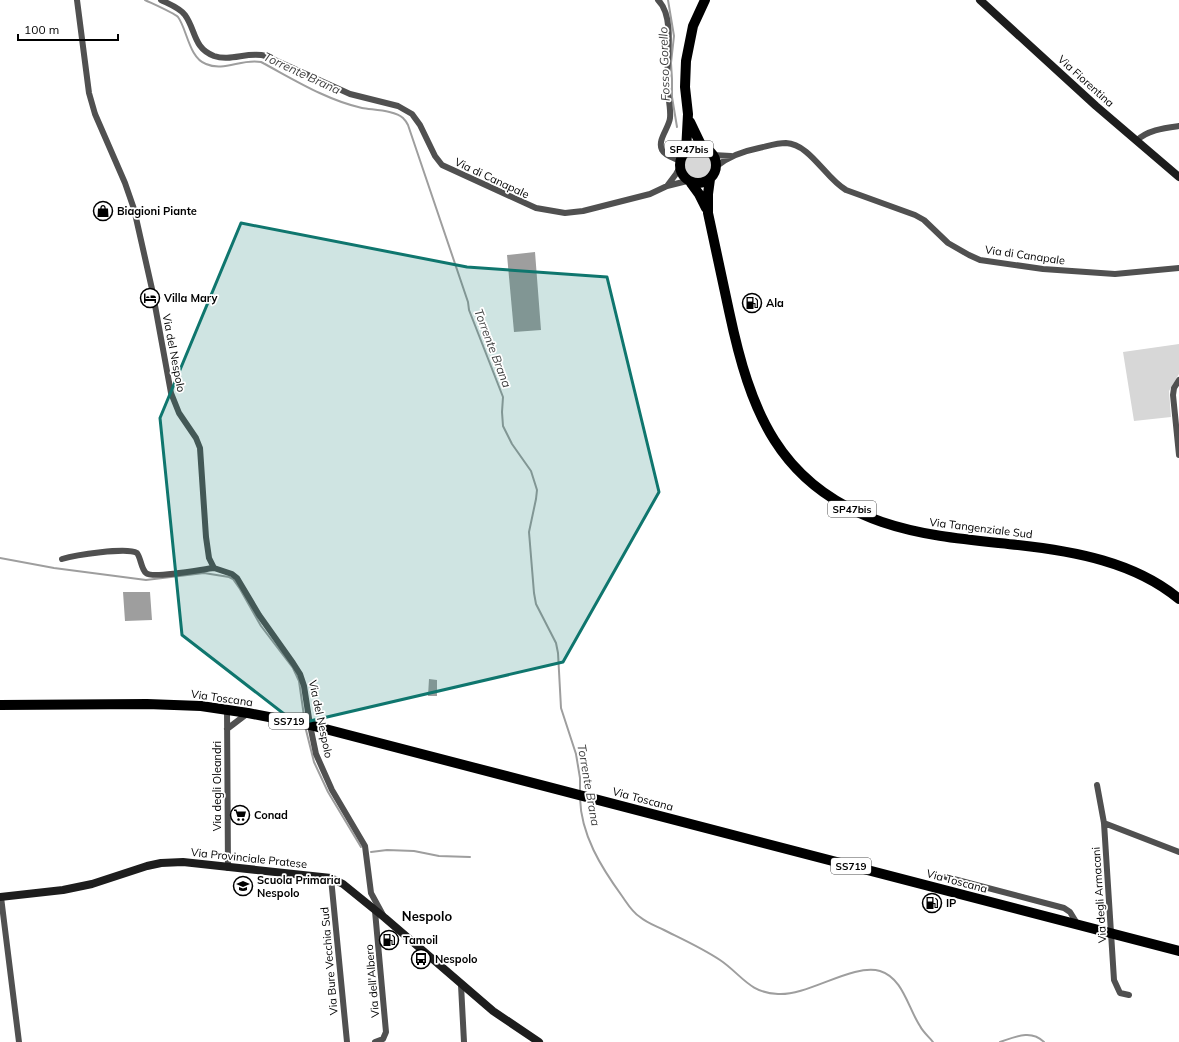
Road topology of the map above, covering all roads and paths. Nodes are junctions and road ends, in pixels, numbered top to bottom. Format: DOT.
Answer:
graph roads {
  1 [pos="77,0"];
  2 [pos="161,0"];
  3 [pos="658,0"];
  4 [pos="705,0"];
  5 [pos="980,0"];
  6 [pos="688,114"];
  7 [pos="1179,126"];
  8 [pos="1136,141"];
  9 [pos="702,147"];
  10 [pos="686,151"];
  11 [pos="714,155"];
  12 [pos="732,156"];
  13 [pos="680,164"];
  14 [pos="717,166"];
  15 [pos="1179,177"];
  16 [pos="710,179"];
  17 [pos="689,182"];
  18 [pos="667,186"];
  19 [pos="708,213"];
  20 [pos="1179,268"];
  21 [pos="1179,380"];
  22 [pos="1179,455"];
  23 [pos="62,559"];
  24 [pos="214,568"];
  25 [pos="1179,599"];
  26 [pos="0,705"];
  27 [pos="227,709"];
  28 [pos="248,713"];
  29 [pos="310,725"];
  30 [pos="227,728"];
  31 [pos="1097,785"];
  32 [pos="1104,823"];
  33 [pos="1179,852"];
  34 [pos="228,868"];
  35 [pos="946,877"];
  36 [pos="331,878"];
  37 [pos="0,897"];
  38 [pos="375,911"];
  39 [pos="385,918"];
  40 [pos="1078,925"];
  41 [pos="1112,933"];
  42 [pos="1179,951"];
  43 [pos="461,985"];
  44 [pos="1129,995"];
  45 [pos="19,1042"];
  46 [pos="347,1042"];
  47 [pos="375,1042"];
  48 [pos="464,1042"];
  49 [pos="539,1042"];
  1 -- 24 [label="street, Via del Nespolo"];
  2 -- 18 [label="street, Via di Canapale"];
  3 -- 13 [label="street"];
  4 -- 6 [label="main road, SP47bis"];
  5 -- 8 [label="street, Via Fiorentina"];
  6 -- 9 [label="main road, SP47bis"];
  6 -- 10 [label="main road, SP47bis"];
  7 -- 8 [label="street"];
  8 -- 15 [label="street, Via Fiorentina"];
  9 -- 10 [label="main road, SP47bis"];
  9 -- 11 [label="main road, SP47bis"];
  10 -- 13 [label="main road, SP47bis"];
  11 -- 12 [label="street"];
  11 -- 14 [label="main road, SP47bis"];
  12 -- 14 [label="street, Via di Canapale"];
  12 -- 20 [label="street, Via di Canapale"];
  13 -- 17 [label="main road, Via Tangenziale Sud / SP47bis"];
  13 -- 18 [label="street"];
  14 -- 16 [label="main road, Via Tangenziale Sud / SP47bis"];
  16 -- 17 [label="main road"];
  16 -- 19 [label="main road, Via Tangenziale Sud / SP47bis"];
  17 -- 18 [label="street, Via di Canapale"];
  17 -- 19 [label="main road, Via Tangenziale Sud / SP47bis"];
  19 -- 25 [label="main road, Via Tangenziale Sud / SP47bis"];
  21 -- 22 [label="street"];
  23 -- 24 [label="street, Via del Nespolo"];
  24 -- 29 [label="street, Via del Nespolo"];
  26 -- 27 [label="main road, Via Toscana / SS719"];
  27 -- 28 [label="main road, Via Toscana / SS719"];
  27 -- 30 [label="street, Via degli Oleandri"];
  28 -- 29 [label="main road, Via Toscana / SS719"];
  28 -- 30 [label="street, Via degli Oleandri"];
  29 -- 39 [label="street, Via del Nespolo"];
  29 -- 40 [label="main road, Via Toscana / SS719"];
  30 -- 34 [label="street, Via degli Oleandri"];
  31 -- 32 [label="street, Via degli Armacani"];
  32 -- 33 [label="street"];
  32 -- 41 [label="street, Via degli Armacani"];
  34 -- 36 [label="street, Via Provinciale Pratese"];
  34 -- 37 [label="street, Via Provinciale Pratese"];
  35 -- 40 [label="street"];
  36 -- 38 [label="street, Via Provinciale Pratese"];
  36 -- 46 [label="street, Via Bure Vecchia Sud"];
  37 -- 45 [label="street"];
  38 -- 39 [label="street, Via Provinciale Pratese"];
  38 -- 47 [label="street, Via dell'Albero"];
  39 -- 43 [label="street, Via Provinciale Pratese"];
  40 -- 41 [label="main road, Via Toscana / SS719"];
  41 -- 42 [label="main road, Via Toscana / SS719"];
  41 -- 44 [label="street, Via degli Armacani"];
  43 -- 48 [label="street"];
  43 -- 49 [label="street, Via Provinciale Pratese"];
}
